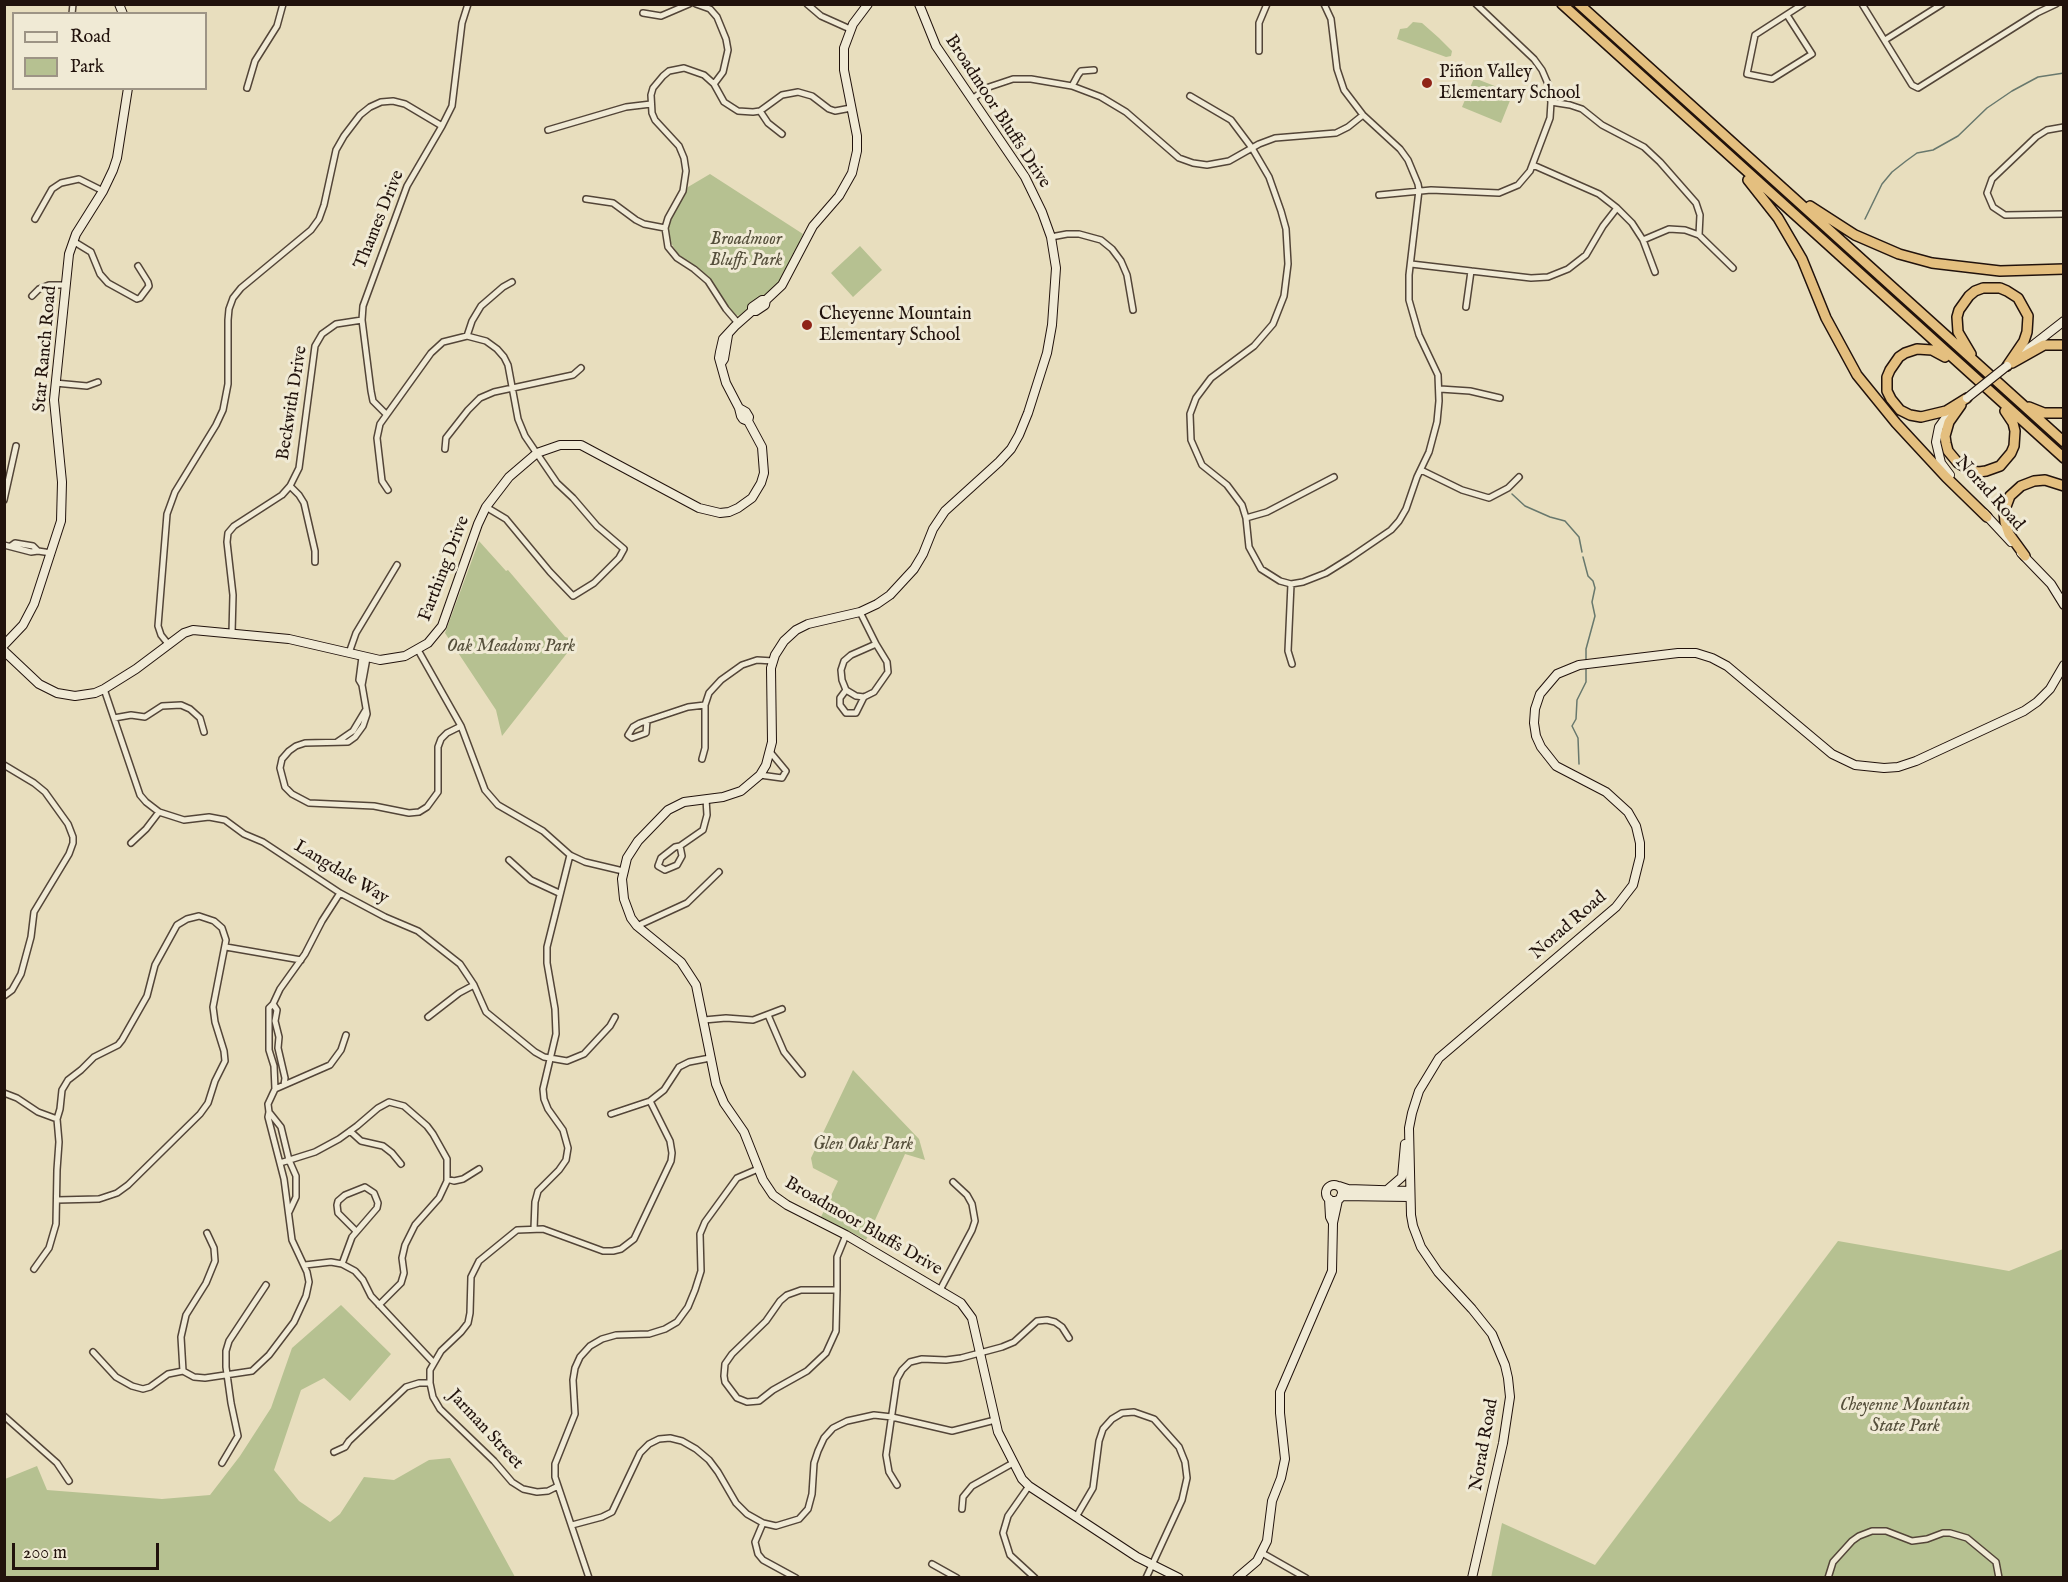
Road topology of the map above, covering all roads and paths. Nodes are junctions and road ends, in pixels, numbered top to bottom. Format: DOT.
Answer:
graph roads {
  1 [pos="283,4"];
  2 [pos="468,4"];
  3 [pos="689,4"];
  4 [pos="696,4"];
  5 [pos="807,4"];
  6 [pos="867,4"];
  7 [pos="919,4"];
  8 [pos="1267,4"];
  9 [pos="1324,4"];
  10 [pos="1476,4"];
  11 [pos="1562,4"];
  12 [pos="1580,4"];
  13 [pos="1803,4"];
  14 [pos="1862,4"];
  15 [pos="1942,4"];
  16 [pos="2056,4"];
  17 [pos="644,13"];
  18 [pos="1787,15"];
  19 [pos="850,29"];
  20 [pos="1885,40"];
  21 [pos="1259,51"];
  22 [pos="1094,70"];
  23 [pos="714,84"];
  24 [pos="1072,86"];
  25 [pos="247,88"];
  26 [pos="128,90"];
  27 [pos="1190,96"];
  28 [pos="972,99"];
  29 [pos="1551,102"];
  30 [pos="651,104"];
  31 [pos="851,108"];
  32 [pos="760,111"];
  33 [pos="1363,115"];
  34 [pos="442,126"];
  35 [pos="2064,127"];
  36 [pos="548,130"];
  37 [pos="782,135"];
  38 [pos="1725,136"];
  39 [pos="1712,141"];
  40 [pos="1252,148"];
  41 [pos="1533,165"];
  42 [pos="1419,190"];
  43 [pos="103,191"];
  44 [pos="1379,195"];
  45 [pos="586,199"];
  46 [pos="1617,208"];
  47 [pos="2064,214"];
  48 [pos="35,219"];
  49 [pos="665,228"];
  50 [pos="1699,235"];
  51 [pos="1052,237"];
  52 [pos="1643,240"];
  53 [pos="73,241"];
  54 [pos="1411,264"];
  55 [pos="138,266"];
  56 [pos="1733,268"];
  57 [pos="2064,268"];
  58 [pos="1471,271"];
  59 [pos="1655,272"];
  60 [pos="512,282"];
  61 [pos="66,285"];
  62 [pos="32,296"];
  63 [pos="1466,307"];
  64 [pos="1133,310"];
  65 [pos="362,320"];
  66 [pos="2064,321"];
  67 [pos="738,323"];
  68 [pos="467,336"];
  69 [pos="2064,345"];
  70 [pos="2007,366"];
  71 [pos="581,368"];
  72 [pos="1986,373"];
  73 [pos="1977,381"];
  74 [pos="98,382"];
  75 [pos="55,383"];
  76 [pos="1998,383"];
  77 [pos="513,388"];
  78 [pos="1440,389"];
  79 [pos="1989,391"];
  80 [pos="1500,398"];
  81 [pos="1967,398"];
  82 [pos="2064,413"];
  83 [pos="386,414"];
  84 [pos="2064,442"];
  85 [pos="16,446"];
  86 [pos="445,449"];
  87 [pos="537,453"];
  88 [pos="2064,458"];
  89 [pos="1421,470"];
  90 [pos="1334,477"];
  91 [pos="1519,477"];
  92 [pos="290,486"];
  93 [pos="2064,486"];
  94 [pos="388,490"];
  95 [pos="4,500"];
  96 [pos="486,507"];
  97 [pos="1988,517"];
  98 [pos="1246,518"];
  99 [pos="8,545"];
  100 [pos="51,553"];
  101 [pos="2025,556"];
  102 [pos="315,562"];
  103 [pos="397,565"];
  104 [pos="1291,584"];
  105 [pos="2064,605"];
  106 [pos="861,612"];
  107 [pos="232,633"];
  108 [pos="4,645"];
  109 [pos="169,645"];
  110 [pos="876,645"];
  111 [pos="418,650"];
  112 [pos="4,651"];
  113 [pos="349,653"];
  114 [pos="364,657"];
  115 [pos="773,661"];
  116 [pos="1292,664"];
  117 [pos="2064,665"];
  118 [pos="104,689"];
  119 [pos="846,690"];
  120 [pos="864,698"];
  121 [pos="705,705"];
  122 [pos="114,718"];
  123 [pos="647,721"];
  124 [pos="460,726"];
  125 [pos="204,732"];
  126 [pos="771,753"];
  127 [pos="702,759"];
  128 [pos="4,765"];
  129 [pos="760,775"];
  130 [pos="706,799"];
  131 [pos="159,812"];
  132 [pos="131,843"];
  133 [pos="680,846"];
  134 [pos="570,855"];
  135 [pos="509,860"];
  136 [pos="623,872"];
  137 [pos="719,872"];
  138 [pos="340,893"];
  139 [pos="559,893"];
  140 [pos="638,926"];
  141 [pos="226,947"];
  142 [pos="301,960"];
  143 [pos="474,985"];
  144 [pos="4,996"];
  145 [pos="273,1004"];
  146 [pos="782,1009"];
  147 [pos="768,1015"];
  148 [pos="428,1017"];
  149 [pos="615,1017"];
  150 [pos="704,1020"];
  151 [pos="346,1035"];
  152 [pos="710,1058"];
  153 [pos="550,1059"];
  154 [pos="283,1064"];
  155 [pos="274,1066"];
  156 [pos="802,1074"];
  157 [pos="284,1085"];
  158 [pos="275,1089"];
  159 [pos="4,1093"];
  160 [pos="651,1101"];
  161 [pos="270,1112"];
  162 [pos="611,1114"];
  163 [pos="57,1119"];
  164 [pos="1409,1128"];
  165 [pos="350,1131"];
  166 [pos="289,1160"];
  167 [pos="280,1163"];
  168 [pos="401,1164"];
  169 [pos="480,1169"];
  170 [pos="758,1169"];
  171 [pos="447,1179"];
  172 [pos="953,1182"];
  173 [pos="1340,1186"];
  174 [pos="1386,1190"];
  175 [pos="1410,1194"];
  176 [pos="1340,1198"];
  177 [pos="1329,1199"];
  178 [pos="57,1200"];
  179 [pos="289,1212"];
  180 [pos="1333,1223"];
  181 [pos="534,1229"];
  182 [pos="356,1231"];
  183 [pos="207,1233"];
  184 [pos="846,1235"];
  185 [pos="305,1264"];
  186 [pos="342,1264"];
  187 [pos="34,1269"];
  188 [pos="266,1285"];
  189 [pos="837,1290"];
  190 [pos="940,1290"];
  191 [pos="380,1305"];
  192 [pos="1068,1338"];
  193 [pos="93,1353"];
  194 [pos="981,1353"];
  195 [pos="433,1362"];
  196 [pos="183,1371"];
  197 [pos="228,1375"];
  198 [pos="430,1383"];
  199 [pos="4,1416"];
  200 [pos="891,1417"];
  201 [pos="995,1420"];
  202 [pos="334,1452"];
  203 [pos="222,1463"];
  204 [pos="1013,1463"];
  205 [pos="69,1481"];
  206 [pos="897,1485"];
  207 [pos="558,1486"];
  208 [pos="1029,1486"];
  209 [pos="962,1509"];
  210 [pos="1076,1517"];
  211 [pos="763,1523"];
  212 [pos="572,1525"];
  213 [pos="1262,1553"];
  214 [pos="932,1564"];
  215 [pos="1152,1564"];
  216 [pos="589,1578"];
  217 [pos="796,1578"];
  218 [pos="957,1578"];
  219 [pos="1035,1578"];
  220 [pos="1146,1578"];
  221 [pos="1179,1578"];
  222 [pos="1236,1578"];
  223 [pos="1306,1578"];
  224 [pos="1472,1578"];
  225 [pos="1828,1578"];
  226 [pos="2000,1578"];
  1 -- 25 [label="street"];
  2 -- 34 [label="street, Thames Drive"];
  3 -- 17 [label="street"];
  4 -- 23 [label="street"];
  5 -- 19 [label="street"];
  6 -- 19 [label="street, Farthing Drive"];
  7 -- 28 [label="street, Broadmoor Bluffs Drive"];
  8 -- 21 [label="street"];
  9 -- 33 [label="street"];
  10 -- 29 [label="street"];
  11 -- 39 [label="highway"];
  12 -- 38 [label="highway"];
  13 -- 18 [label="street"];
  14 -- 20 [label="street"];
  15 -- 20 [label="street"];
  16 -- 20 [label="street"];
  18 -- 18 [label="street"];
  19 -- 31 [label="street, Farthing Drive"];
  22 -- 24 [label="street"];
  23 -- 30 [label="street"];
  23 -- 32 [label="street"];
  24 -- 28 [label="street"];
  24 -- 40 [label="street"];
  26 -- 43 [label="street, Star Ranch Road"];
  27 -- 40 [label="street"];
  28 -- 51 [label="street, Broadmoor Bluffs Drive"];
  29 -- 41 [label="street"];
  29 -- 50 [label="street"];
  30 -- 36 [label="street"];
  30 -- 49 [label="street"];
  31 -- 32 [label="street"];
  31 -- 67 [label="street, Farthing Drive"];
  32 -- 37 [label="street"];
  33 -- 40 [label="street"];
  33 -- 42 [label="street"];
  34 -- 65 [label="street, Thames Drive"];
  34 -- 109 [label="street"];
  35 -- 47 [label="street"];
  38 -- 57 [label="highway"];
  38 -- 72 [label="highway"];
  39 -- 73 [label="highway"];
  39 -- 97 [label="highway"];
  40 -- 98 [label="street"];
  41 -- 42 [label="street"];
  41 -- 46 [label="street"];
  42 -- 44 [label="street"];
  42 -- 54 [label="street"];
  43 -- 48 [label="street"];
  43 -- 53 [label="street, Star Ranch Road"];
  45 -- 49 [label="street"];
  46 -- 52 [label="street"];
  46 -- 58 [label="street"];
  49 -- 67 [label="street"];
  50 -- 52 [label="street"];
  50 -- 56 [label="street"];
  51 -- 64 [label="street"];
  51 -- 106 [label="street, Broadmoor Bluffs Drive"];
  52 -- 59 [label="street"];
  53 -- 55 [label="street"];
  53 -- 61 [label="street, Star Ranch Road"];
  54 -- 58 [label="street"];
  54 -- 78 [label="street"];
  58 -- 63 [label="street"];
  60 -- 68 [label="street"];
  61 -- 62 [label="street"];
  61 -- 75 [label="street, Star Ranch Road"];
  65 -- 83 [label="street, Thames Drive"];
  65 -- 92 [label="street, Beckwith Drive"];
  66 -- 70 [label="street, Norad Road"];
  67 -- 87 [label="street, Farthing Drive"];
  68 -- 77 [label="street"];
  68 -- 83 [label="street"];
  69 -- 70 [label="highway"];
  70 -- 72 [label="highway"];
  70 -- 81 [label="street, Norad Road, bridge"];
  71 -- 77 [label="street"];
  72 -- 76 [label="highway"];
  73 -- 79 [label="highway"];
  73 -- 81 [label="highway"];
  74 -- 75 [label="street"];
  75 -- 100 [label="street, Star Ranch Road"];
  76 -- 82 [label="highway"];
  76 -- 84 [label="highway"];
  77 -- 86 [label="street"];
  77 -- 87 [label="street"];
  78 -- 80 [label="street"];
  78 -- 89 [label="street"];
  79 -- 81 [label="highway"];
  79 -- 88 [label="highway"];
  81 -- 97 [label="street, Norad Road"];
  83 -- 94 [label="street"];
  85 -- 95 [label="street"];
  87 -- 96 [label="street, Farthing Drive"];
  87 -- 96 [label="street"];
  89 -- 91 [label="street"];
  89 -- 104 [label="street"];
  90 -- 98 [label="street"];
  92 -- 102 [label="street"];
  92 -- 107 [label="street, Beckwith Drive"];
  93 -- 101 [label="highway"];
  96 -- 111 [label="street, Farthing Drive"];
  97 -- 101 [label="street, Norad Road"];
  98 -- 104 [label="street"];
  99 -- 100 [label="street"];
  100 -- 108 [label="street, Star Ranch Road"];
  101 -- 105 [label="street, Norad Road"];
  103 -- 113 [label="street"];
  104 -- 116 [label="street"];
  106 -- 110 [label="street"];
  106 -- 115 [label="street, Broadmoor Bluffs Drive"];
  107 -- 109 [label="street, Farthing Drive"];
  107 -- 113 [label="street, Farthing Drive"];
  109 -- 118 [label="street, Farthing Drive"];
  110 -- 119 [label="street"];
  110 -- 120 [label="street"];
  111 -- 114 [label="street, Farthing Drive"];
  111 -- 124 [label="street"];
  112 -- 118 [label="street, Farthing Drive"];
  113 -- 114 [label="street, Farthing Drive"];
  114 -- 124 [label="street"];
  115 -- 121 [label="street"];
  115 -- 126 [label="street, Broadmoor Bluffs Drive"];
  117 -- 164 [label="street, Norad Road"];
  118 -- 122 [label="street"];
  119 -- 120 [label="street"];
  119 -- 120 [label="street"];
  121 -- 123 [label="street"];
  121 -- 127 [label="street"];
  122 -- 125 [label="street"];
  122 -- 131 [label="street"];
  124 -- 134 [label="street"];
  126 -- 129 [label="street, Broadmoor Bluffs Drive"];
  126 -- 129 [label="street, Broadmoor Bluffs Drive"];
  128 -- 144 [label="street"];
  129 -- 130 [label="street, Broadmoor Bluffs Drive"];
  130 -- 133 [label="street"];
  130 -- 136 [label="street, Broadmoor Bluffs Drive"];
  131 -- 132 [label="street"];
  131 -- 138 [label="street, Langdale Way"];
  133 -- 133 [label="street"];
  134 -- 136 [label="street"];
  134 -- 139 [label="street"];
  135 -- 139 [label="street"];
  136 -- 140 [label="street, Broadmoor Bluffs Drive"];
  137 -- 140 [label="street"];
  138 -- 142 [label="street"];
  138 -- 143 [label="street, Langdale Way"];
  139 -- 153 [label="street"];
  140 -- 150 [label="street, Broadmoor Bluffs Drive"];
  141 -- 142 [label="street"];
  141 -- 163 [label="street"];
  141 -- 178 [label="street"];
  142 -- 145 [label="street"];
  143 -- 148 [label="street"];
  143 -- 153 [label="street, Langdale Way"];
  145 -- 154 [label="street"];
  145 -- 155 [label="street"];
  146 -- 147 [label="street"];
  147 -- 150 [label="street"];
  147 -- 156 [label="street"];
  149 -- 153 [label="street"];
  150 -- 152 [label="street, Broadmoor Bluffs Drive"];
  151 -- 157 [label="street"];
  152 -- 160 [label="street"];
  152 -- 170 [label="street, Broadmoor Bluffs Drive"];
  153 -- 181 [label="street"];
  154 -- 155 [label="street"];
  154 -- 157 [label="street"];
  155 -- 158 [label="street"];
  157 -- 158 [label="street"];
  158 -- 161 [label="street"];
  159 -- 163 [label="street"];
  160 -- 162 [label="street"];
  160 -- 181 [label="street"];
  161 -- 166 [label="street"];
  161 -- 167 [label="street"];
  163 -- 178 [label="street"];
  164 -- 174 [label="street"];
  164 -- 175 [label="street, Norad Road"];
  165 -- 166 [label="street"];
  165 -- 168 [label="street"];
  165 -- 171 [label="street"];
  166 -- 167 [label="street"];
  166 -- 179 [label="street"];
  167 -- 179 [label="street"];
  169 -- 171 [label="street"];
  170 -- 184 [label="street, Broadmoor Bluffs Drive"];
  170 -- 207 [label="street"];
  171 -- 191 [label="street"];
  172 -- 190 [label="street"];
  173 -- 174 [label="street"];
  173 -- 176 [label="street"];
  173 -- 177 [label="street"];
  174 -- 175 [label="street"];
  175 -- 176 [label="street"];
  175 -- 224 [label="street, Norad Road"];
  176 -- 177 [label="street"];
  176 -- 180 [label="street"];
  177 -- 180 [label="street"];
  178 -- 187 [label="street"];
  179 -- 185 [label="street"];
  180 -- 213 [label="street"];
  181 -- 195 [label="street"];
  182 -- 182 [label="street"];
  182 -- 186 [label="street"];
  183 -- 196 [label="street"];
  184 -- 189 [label="street"];
  184 -- 190 [label="street, Broadmoor Bluffs Drive"];
  185 -- 186 [label="street"];
  185 -- 197 [label="street"];
  186 -- 191 [label="street"];
  188 -- 197 [label="street"];
  189 -- 189 [label="street"];
  190 -- 194 [label="street, Broadmoor Bluffs Drive"];
  191 -- 195 [label="street"];
  192 -- 194 [label="street"];
  193 -- 196 [label="street"];
  194 -- 200 [label="street"];
  194 -- 201 [label="street, Broadmoor Bluffs Drive"];
  195 -- 198 [label="street, Jarman Street"];
  196 -- 197 [label="street"];
  197 -- 203 [label="street"];
  198 -- 202 [label="street"];
  198 -- 207 [label="street, Jarman Street"];
  199 -- 205 [label="street"];
  200 -- 201 [label="street"];
  200 -- 206 [label="street"];
  200 -- 211 [label="street"];
  201 -- 204 [label="street, Broadmoor Bluffs Drive"];
  204 -- 208 [label="street, Broadmoor Bluffs Drive"];
  204 -- 209 [label="street"];
  207 -- 212 [label="street"];
  208 -- 210 [label="street, Broadmoor Bluffs Drive"];
  208 -- 219 [label="street"];
  210 -- 215 [label="street, Broadmoor Bluffs Drive"];
  210 -- 215 [label="street"];
  211 -- 212 [label="street"];
  211 -- 217 [label="street"];
  212 -- 216 [label="street"];
  213 -- 222 [label="street"];
  213 -- 223 [label="street"];
  214 -- 218 [label="street"];
  215 -- 220 [label="street"];
  215 -- 221 [label="street, Broadmoor Bluffs Drive"];
  225 -- 226 [label="street"];
}
